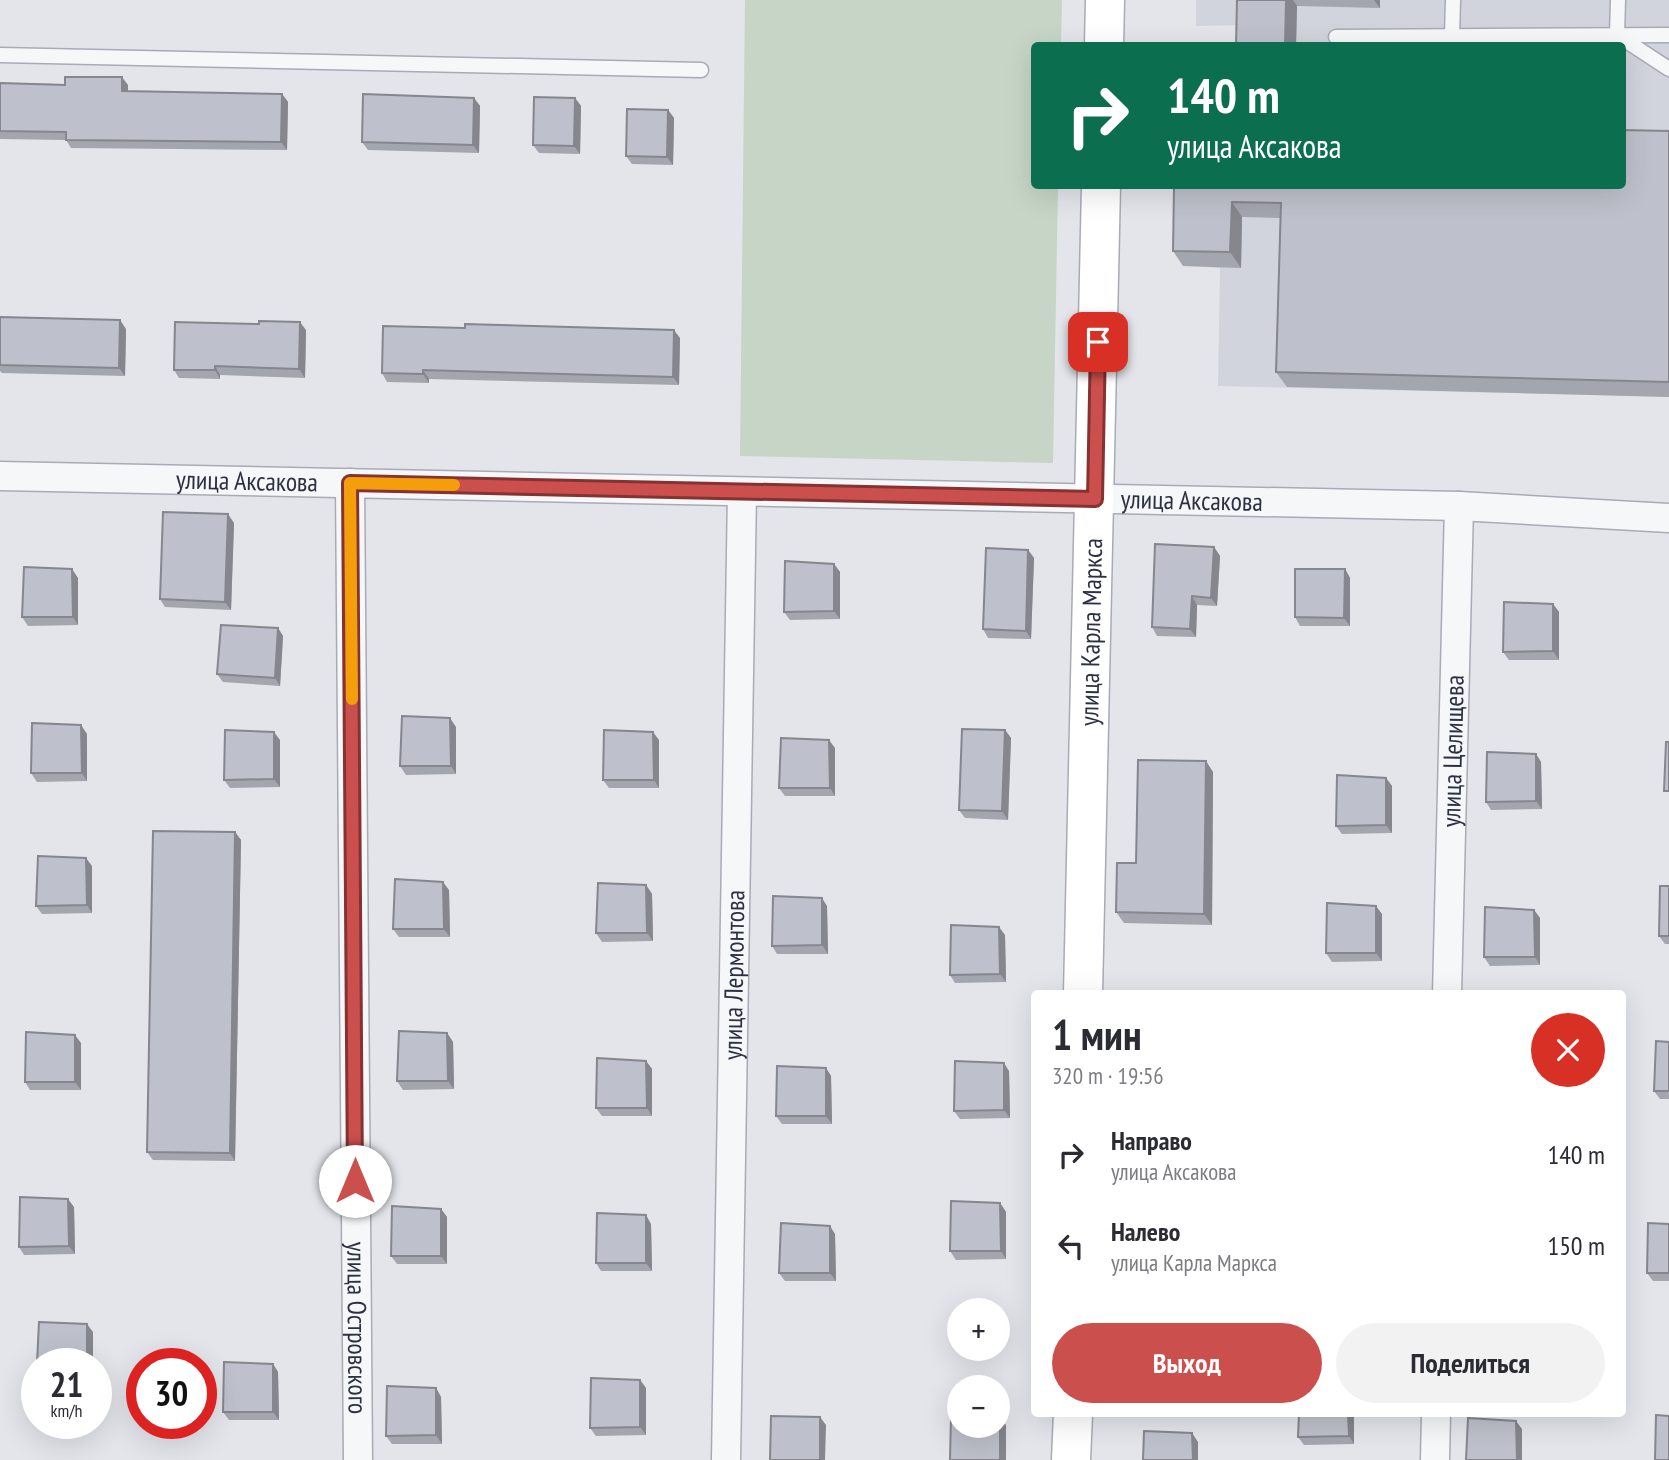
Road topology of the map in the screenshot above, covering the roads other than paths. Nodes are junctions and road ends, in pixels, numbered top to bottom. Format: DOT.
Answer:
graph roads {
  1 [pos="1105,0"];
  2 [pos="1453,0"];
  3 [pos="1618,0"];
  4 [pos="1617,35"];
  5 [pos="1669,35"];
  6 [pos="1452,36"];
  7 [pos="1336,37"];
  8 [pos="1104,42"];
  9 [pos="0,55"];
  10 [pos="1669,69"];
  11 [pos="702,70"];
  12 [pos="1101,189"];
  13 [pos="0,476"];
  14 [pos="350,483"];
  15 [pos="742,492"];
  16 [pos="1095,499"];
  17 [pos="1459,506"];
  18 [pos="1669,518"];
  19 [pos="1083,990"];
  20 [pos="1447,990"];
  21 [pos="1073,1417"];
  22 [pos="1436,1417"];
  23 [pos="358,1460"];
  24 [pos="726,1460"];
  25 [pos="1071,1460"];
  26 [pos="1435,1460"];
  1 -- 8 [label="main road"];
  2 -- 6 [label="lane"];
  3 -- 4 [label="lane"];
  4 -- 5 [label="lane"];
  4 -- 6 [label="lane"];
  4 -- 10 [label="lane"];
  6 -- 7 [label="lane"];
  9 -- 11 [label="lane"];
  12 -- 16 [label="main road, улица Карла Маркса"];
  13 -- 14 [label="street, улица Аксакова"];
  14 -- 15 [label="street, улица Аксакова"];
  14 -- 23 [label="street, улица Островского"];
  15 -- 16 [label="street, улица Аксакова"];
  15 -- 24 [label="street, улица Лермонтова"];
  16 -- 17 [label="street, улица Аксакова"];
  16 -- 19 [label="main road, улица Карла Маркса"];
  17 -- 18 [label="street, улица Аксакова"];
  17 -- 20 [label="street, улица Целищева"];
  21 -- 25 [label="main road"];
  22 -- 26 [label="street"];
}
